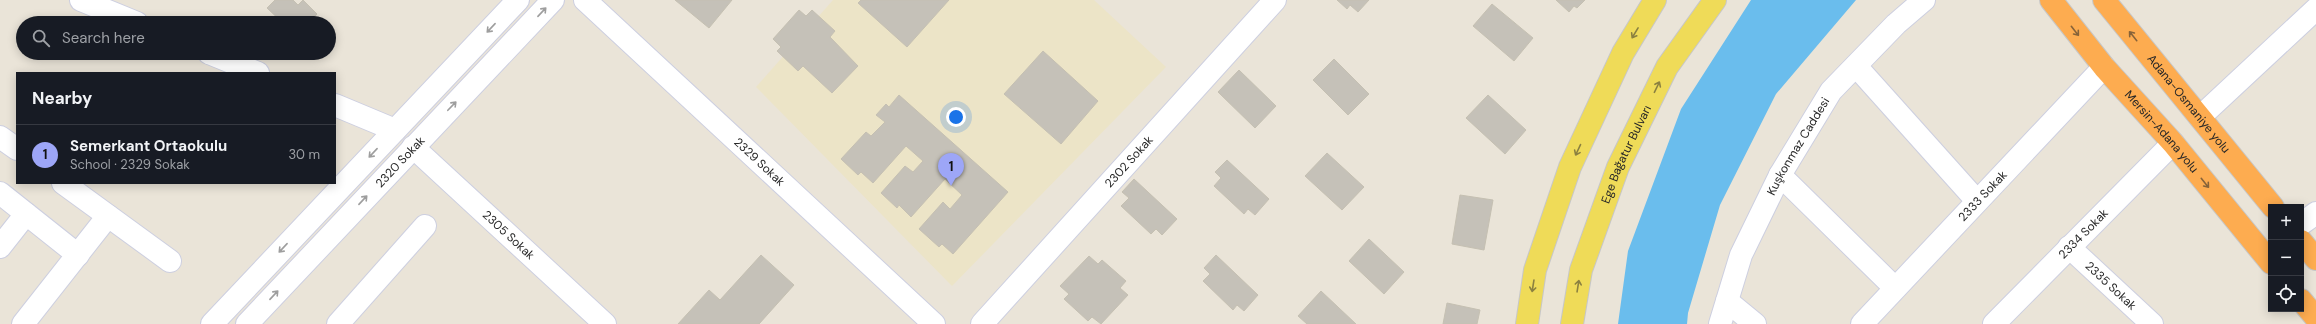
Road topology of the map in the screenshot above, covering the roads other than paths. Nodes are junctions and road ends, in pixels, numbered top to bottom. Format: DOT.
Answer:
graph roads {
  1 [pos="81,0"];
  2 [pos="518,0"];
  3 [pos="553,0"];
  4 [pos="585,0"];
  5 [pos="1275,0"];
  6 [pos="1655,0"];
  7 [pos="1715,0"];
  8 [pos="1924,0"];
  9 [pos="2051,0"];
  10 [pos="2104,0"];
  11 [pos="2316,9"];
  12 [pos="120,16"];
  13 [pos="226,60"];
  14 [pos="1856,66"];
  15 [pos="2104,67"];
  16 [pos="256,72"];
  17 [pos="336,105"];
  18 [pos="2200,117"];
  19 [pos="395,130"];
  20 [pos="0,137"];
  21 [pos="2173,143"];
  22 [pos="413,147"];
  23 [pos="16,148"];
  24 [pos="1780,175"];
  25 [pos="64,184"];
  26 [pos="0,193"];
  27 [pos="1977,201"];
  28 [pos="2271,204"];
  29 [pos="2316,212"];
  30 [pos="26,214"];
  31 [pos="108,216"];
  32 [pos="2304,222"];
  33 [pos="425,226"];
  34 [pos="2304,245"];
  35 [pos="0,247"];
  36 [pos="2069,247"];
  37 [pos="78,255"];
  38 [pos="2268,259"];
  39 [pos="2316,259"];
  40 [pos="170,261"];
  41 [pos="1895,288"];
  42 [pos="1727,301"];
  43 [pos="2304,304"];
  44 [pos="2316,318"];
  45 [pos="23,324"];
  46 [pos="212,324"];
  47 [pos="248,324"];
  48 [pos="338,324"];
  49 [pos="605,324"];
  50 [pos="934,324"];
  51 [pos="982,324"];
  52 [pos="1526,324"];
  53 [pos="1572,324"];
  54 [pos="1720,324"];
  55 [pos="1755,324"];
  56 [pos="1862,324"];
  57 [pos="1994,324"];
  58 [pos="2152,324"];
  1 -- 12 [label="street"];
  2 -- 19 [label="street, 2320 Sokak, one-way"];
  22 -- 3 [label="street, 2320 Sokak, one-way"];
  4 -- 50 [label="street, 2329 Sokak"];
  5 -- 51 [label="street, 2302 Sokak"];
  6 -- 52 [label="main road, one-way"];
  53 -- 7 [label="main road, Ege Bağatur Bulvarı, one-way"];
  8 -- 14 [label="street, Kuşkonmaz Caddesi"];
  9 -- 15 [label="highway, Mersin-Adana yolu, one-way"];
  18 -- 10 [label="highway, Adana-Osmaniye yolu, one-way"];
  11 -- 18 [label="street"];
  13 -- 16 [label="street"];
  14 -- 24 [label="street, Kuşkonmaz Caddesi"];
  14 -- 27 [label="street"];
  15 -- 21 [label="highway, Mersin-Adana yolu"];
  15 -- 27 [label="street, 2333 Sokak"];
  17 -- 19 [label="street"];
  18 -- 28 [label="highway, Adana-Osmaniye yolu"];
  19 -- 46 [label="street, 2320 Sokak, one-way"];
  20 -- 23 [label="street"];
  21 -- 36 [label="street, 2334 Sokak"];
  21 -- 38 [label="highway, Mersin-Adana yolu, one-way"];
  47 -- 22 [label="street, 2320 Sokak, one-way"];
  22 -- 49 [label="street, 2305 Sokak"];
  24 -- 41 [label="street"];
  24 -- 42 [label="street, Kuşkonmaz Caddesi"];
  25 -- 31 [label="street"];
  26 -- 30 [label="street"];
  27 -- 41 [label="street, 2333 Sokak"];
  29 -- 32 [label="street"];
  30 -- 35 [label="street"];
  30 -- 37 [label="street"];
  31 -- 37 [label="street"];
  31 -- 40 [label="street"];
  33 -- 48 [label="street"];
  34 -- 39 [label="highway"];
  36 -- 57 [label="street, 2334 Sokak"];
  36 -- 58 [label="street, 2335 Sokak"];
  37 -- 45 [label="street"];
  41 -- 56 [label="street, 2333 Sokak"];
  42 -- 54 [label="street, Kuşkonmaz Caddesi"];
  42 -- 55 [label="street"];
  43 -- 44 [label="highway"];
}
